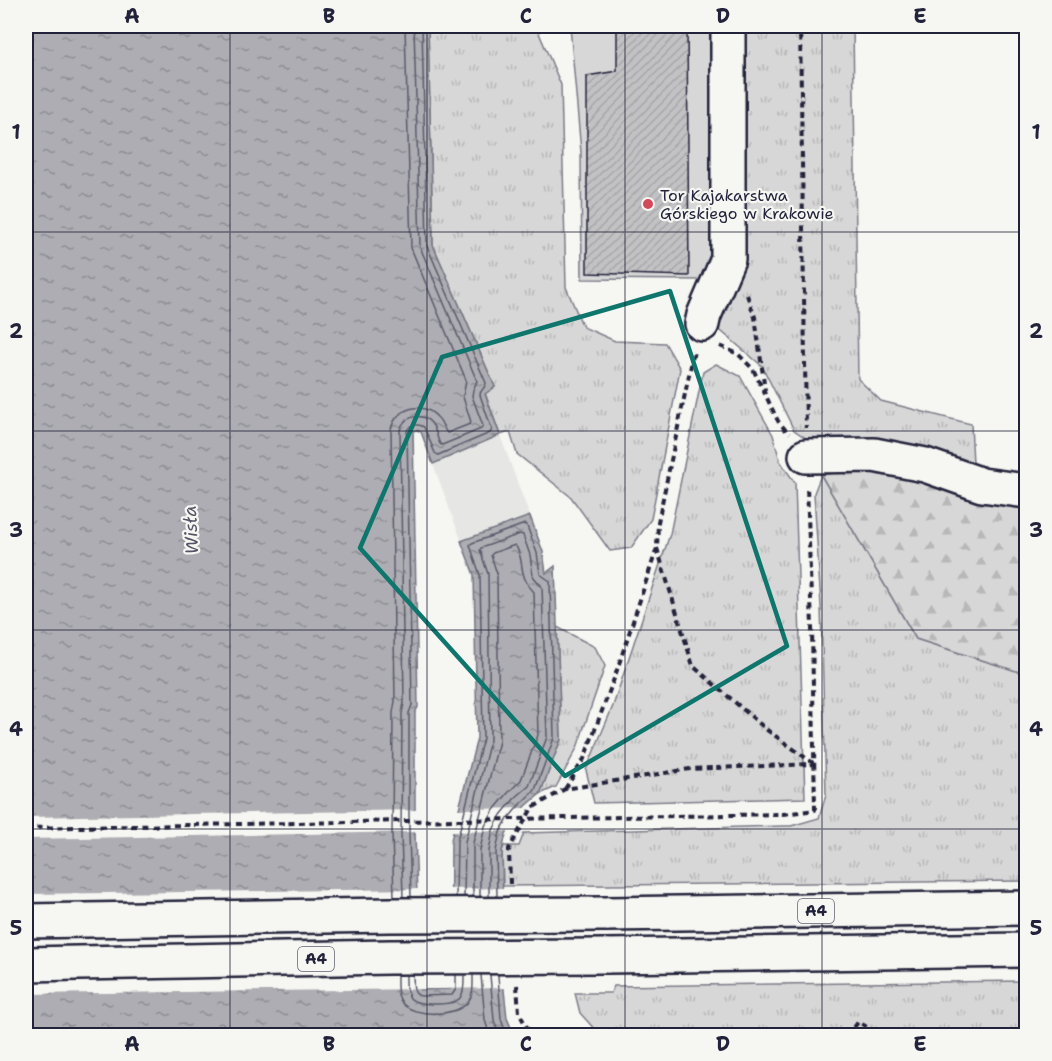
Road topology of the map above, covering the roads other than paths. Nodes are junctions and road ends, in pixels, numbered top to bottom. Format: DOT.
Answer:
graph roads {
  1 [pos="728,26"];
  2 [pos="700,330"];
  3 [pos="806,456"];
  4 [pos="1026,491"];
  5 [pos="1026,908"];
  6 [pos="26,921"];
  7 [pos="1026,950"];
  8 [pos="26,964"];
  1 -- 2 [label="main road"];
  3 -- 4 [label="main road"];
  5 -- 6 [label="main road, A4, bridge"];
  7 -- 8 [label="main road, A4, bridge"];
}
